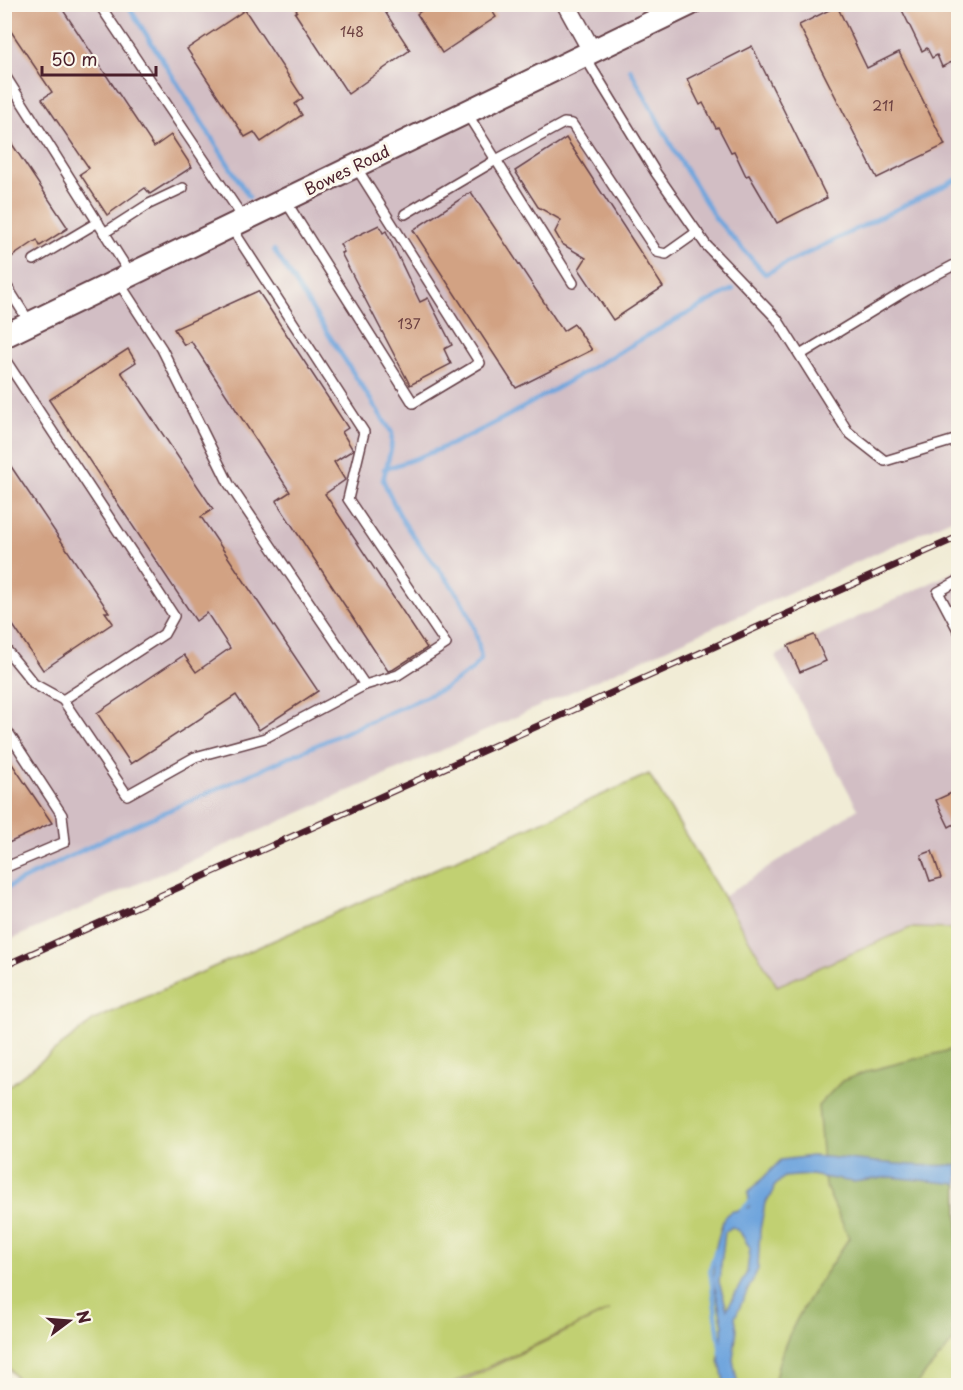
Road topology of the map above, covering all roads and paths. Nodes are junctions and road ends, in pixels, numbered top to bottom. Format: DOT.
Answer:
graph roads {
  1 [pos="99,4"];
  2 [pos="566,4"];
  3 [pos="690,4"];
  4 [pos="588,53"];
  5 [pos="4,74"];
  6 [pos="466,112"];
  7 [pos="496,160"];
  8 [pos="355,166"];
  9 [pos="183,188"];
  10 [pos="285,200"];
  11 [pos="405,214"];
  12 [pos="98,222"];
  13 [pos="238,223"];
  14 [pos="104,232"];
  15 [pos="697,232"];
  16 [pos="34,260"];
  17 [pos="958,263"];
  18 [pos="124,278"];
  19 [pos="4,282"];
  20 [pos="573,283"];
  21 [pos="30,323"];
  22 [pos="4,336"];
  23 [pos="800,355"];
  24 [pos="4,358"];
  25 [pos="958,439"];
  26 [pos="958,581"];
  27 [pos="958,630"];
  28 [pos="4,647"];
  29 [pos="365,685"];
  30 [pos="63,700"];
  31 [pos="4,726"];
  32 [pos="4,868"];
  1 -- 13 [label="lane"];
  2 -- 4 [label="street"];
  3 -- 4 [label="street, Bowes Road"];
  4 -- 6 [label="street, Bowes Road"];
  4 -- 15 [label="lane"];
  5 -- 12 [label="lane"];
  6 -- 7 [label="lane"];
  6 -- 8 [label="street, Bowes Road"];
  7 -- 11 [label="lane"];
  7 -- 15 [label="lane"];
  7 -- 20 [label="lane"];
  8 -- 10 [label="street, Bowes Road"];
  8 -- 10 [label="lane"];
  9 -- 14 [label="lane"];
  10 -- 13 [label="street, Bowes Road"];
  12 -- 14 [label="lane"];
  12 -- 16 [label="lane"];
  13 -- 18 [label="street, Bowes Road"];
  13 -- 29 [label="lane"];
  14 -- 18 [label="lane"];
  15 -- 23 [label="lane"];
  17 -- 23 [label="lane"];
  18 -- 21 [label="street, Bowes Road"];
  18 -- 29 [label="lane"];
  19 -- 21 [label="lane"];
  21 -- 22 [label="street, Bowes Road"];
  23 -- 25 [label="lane"];
  24 -- 30 [label="lane"];
  26 -- 27 [label="lane"];
  28 -- 30 [label="lane"];
  29 -- 30 [label="lane"];
  31 -- 32 [label="lane"];
}
